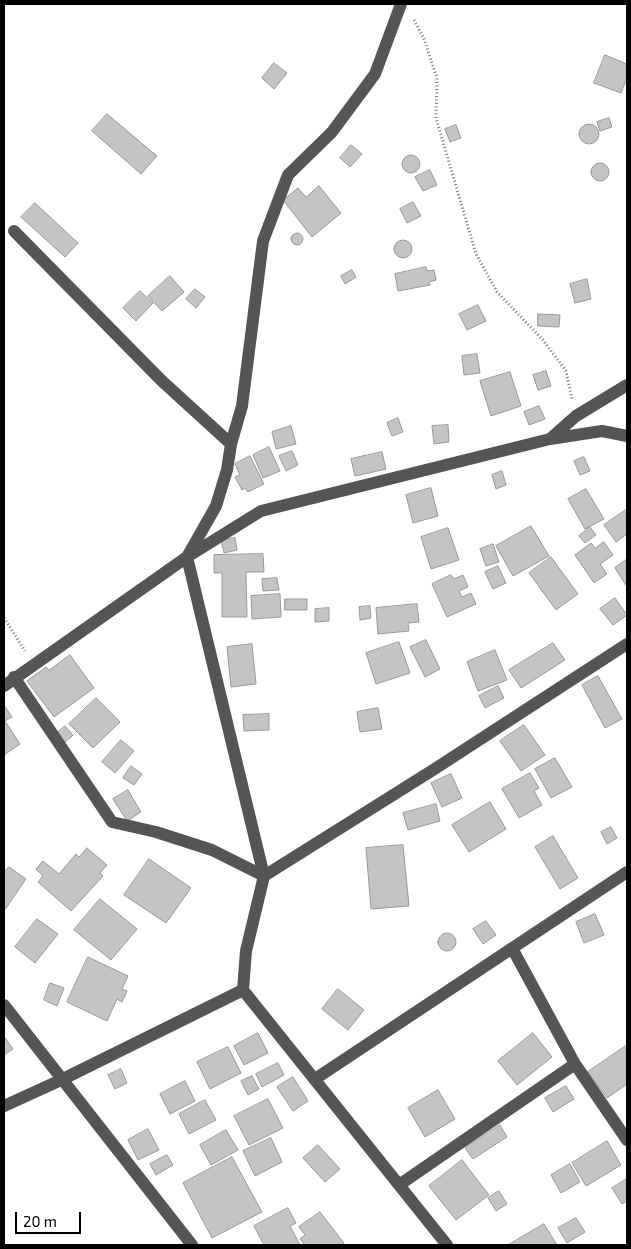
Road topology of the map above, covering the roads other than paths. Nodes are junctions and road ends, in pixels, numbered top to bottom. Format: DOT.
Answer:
graph roads {
  1 [pos="406,8"];
  2 [pos="14,231"];
  3 [pos="627,385"];
  4 [pos="627,436"];
  5 [pos="550,439"];
  6 [pos="231,444"];
  7 [pos="187,557"];
  8 [pos="627,644"];
  9 [pos="14,677"];
  10 [pos="4,686"];
  11 [pos="627,872"];
  12 [pos="264,876"];
  13 [pos="512,948"];
  14 [pos="243,990"];
  15 [pos="4,1005"];
  16 [pos="575,1064"];
  17 [pos="314,1079"];
  18 [pos="61,1080"];
  19 [pos="4,1106"];
  20 [pos="627,1140"];
  21 [pos="399,1185"];
  22 [pos="192,1245"];
  23 [pos="447,1245"];
  1 -- 6 [label="street"];
  2 -- 6 [label="street"];
  3 -- 5 [label="street"];
  4 -- 5 [label="street"];
  5 -- 7 [label="street"];
  6 -- 7 [label="street"];
  7 -- 9 [label="street"];
  7 -- 12 [label="street"];
  8 -- 12 [label="street"];
  9 -- 10 [label="street"];
  9 -- 12 [label="street"];
  11 -- 13 [label="street"];
  12 -- 14 [label="street"];
  13 -- 16 [label="street"];
  13 -- 17 [label="street"];
  14 -- 17 [label="street"];
  14 -- 18 [label="street"];
  15 -- 18 [label="street"];
  16 -- 20 [label="street"];
  16 -- 21 [label="street"];
  17 -- 21 [label="street"];
  18 -- 19 [label="street"];
  18 -- 22 [label="street"];
  21 -- 23 [label="street"];
}
